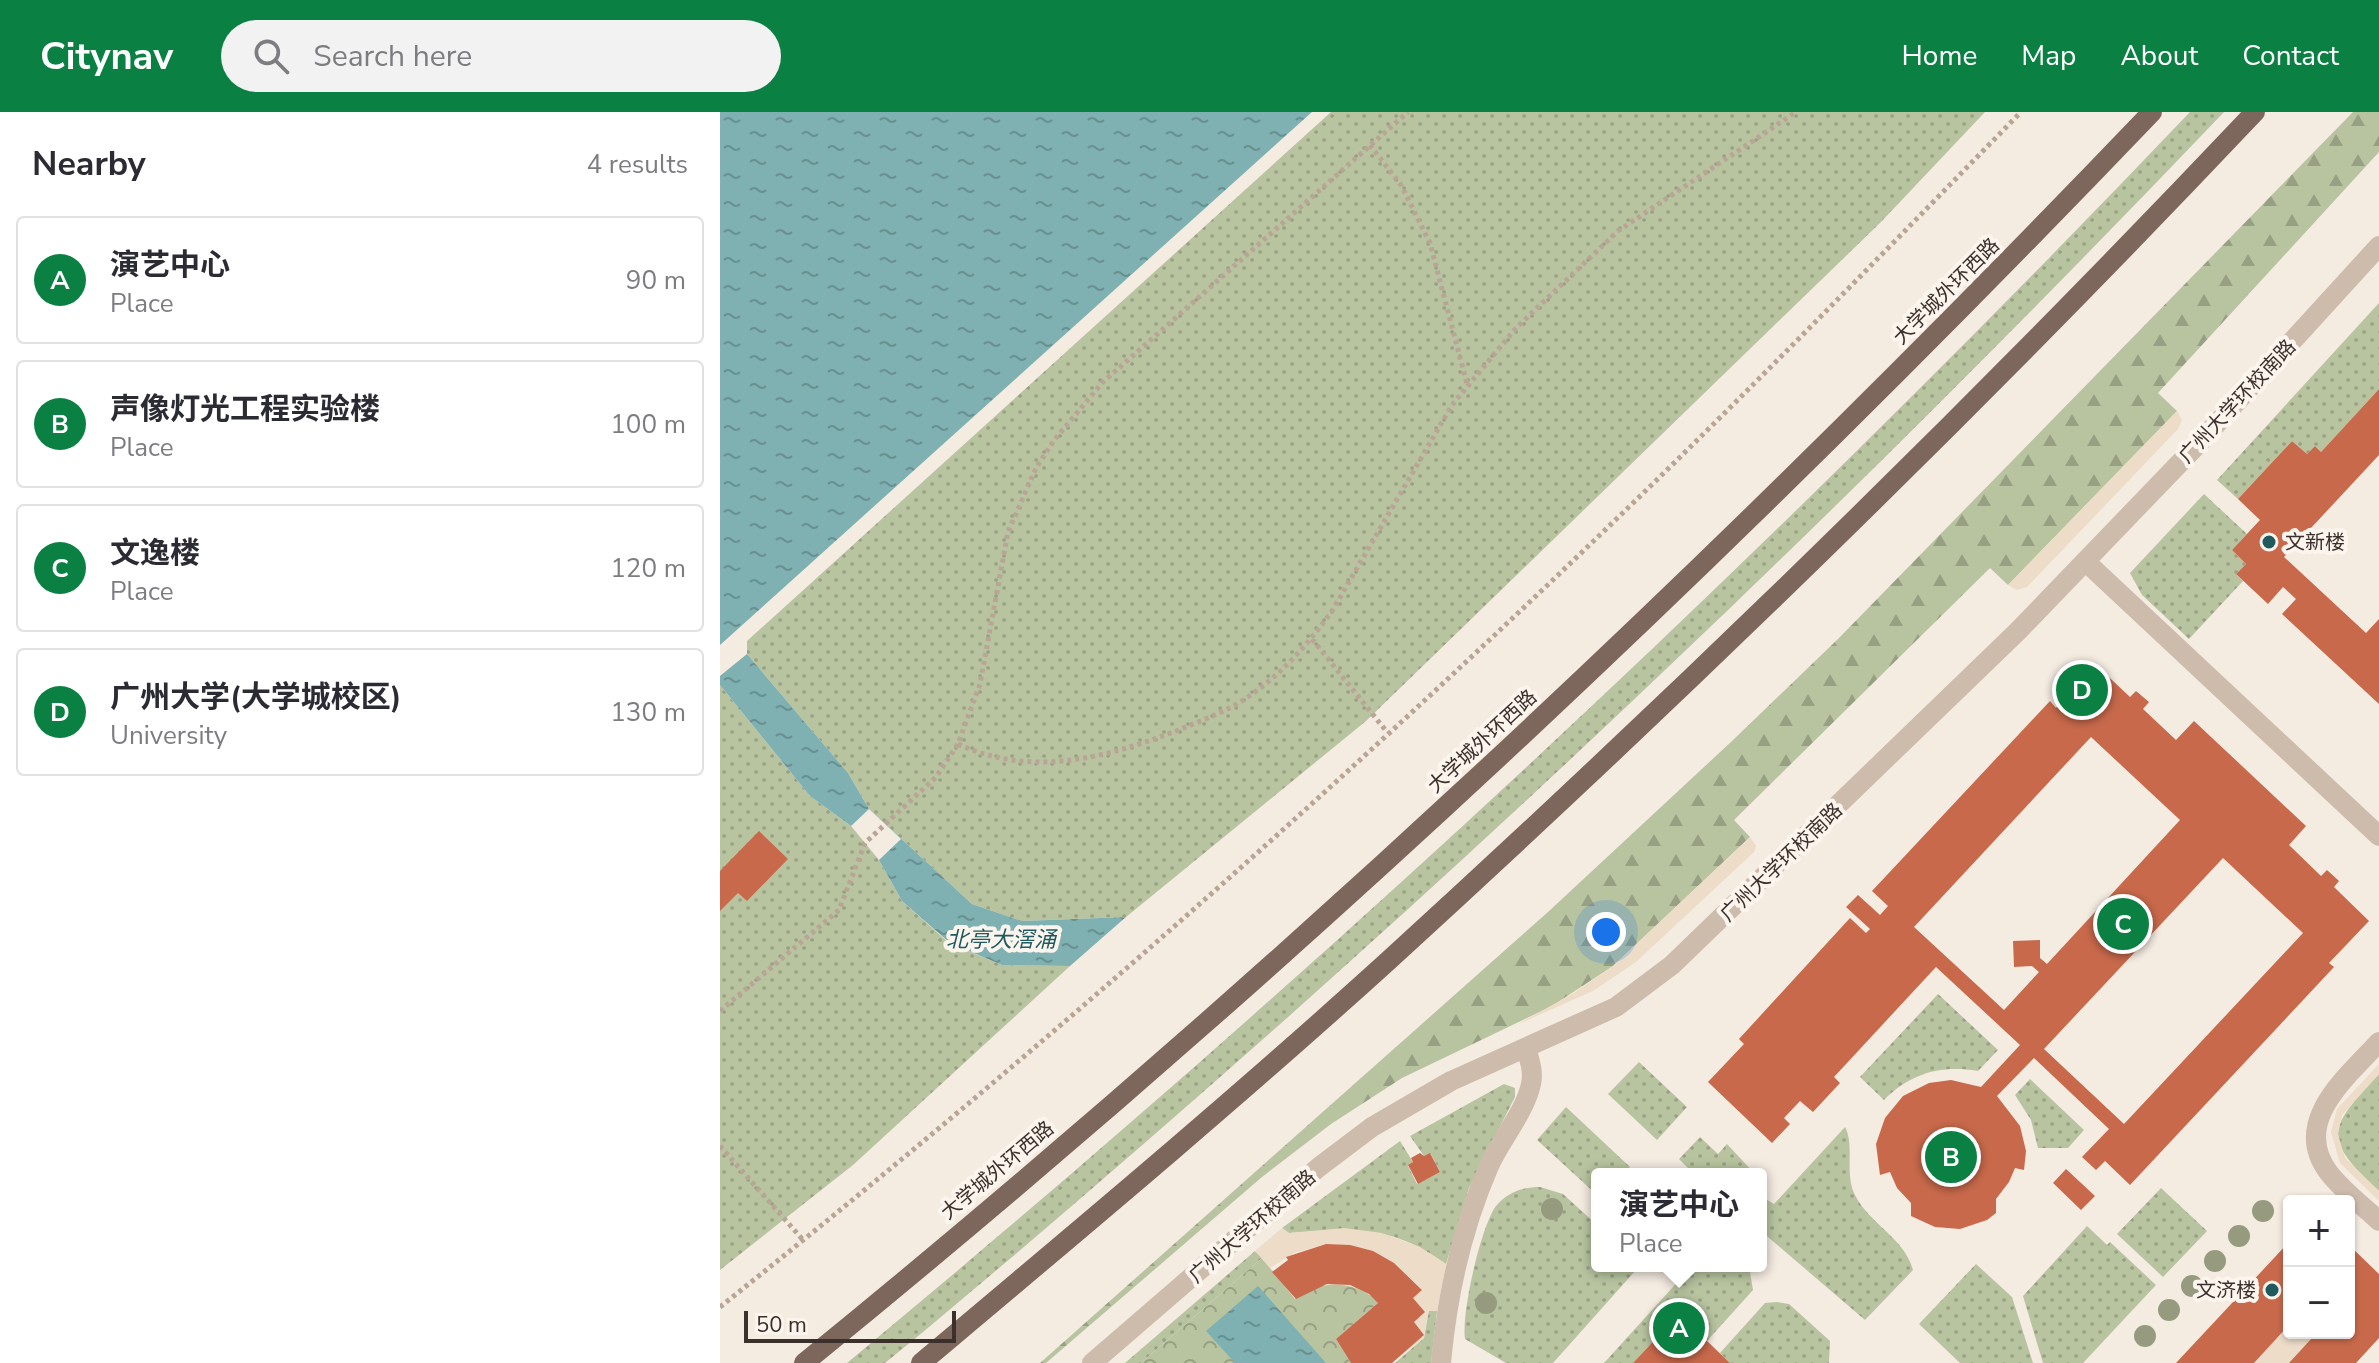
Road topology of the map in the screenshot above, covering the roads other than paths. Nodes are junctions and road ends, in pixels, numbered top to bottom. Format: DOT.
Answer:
graph roads {
  1 [pos="2152,112"];
  2 [pos="2255,112"];
  3 [pos="2379,246"];
  4 [pos="2085,561"];
  5 [pos="2379,836"];
  6 [pos="2379,1042"];
  7 [pos="1526,1048"];
  8 [pos="2379,1221"];
  9 [pos="804,1363"];
  10 [pos="921,1363"];
  11 [pos="1092,1363"];
  12 [pos="1441,1363"];
  1 -- 9 [label="main road, 大学城外环西路"];
  2 -- 10 [label="main road"];
  3 -- 4 [label="lane, 广州大学环校南路"];
  4 -- 5 [label="lane"];
  4 -- 7 [label="lane, 广州大学环校南路"];
  6 -- 8 [label="lane"];
  7 -- 11 [label="lane, 广州大学环校南路"];
  7 -- 12 [label="lane"];
}
